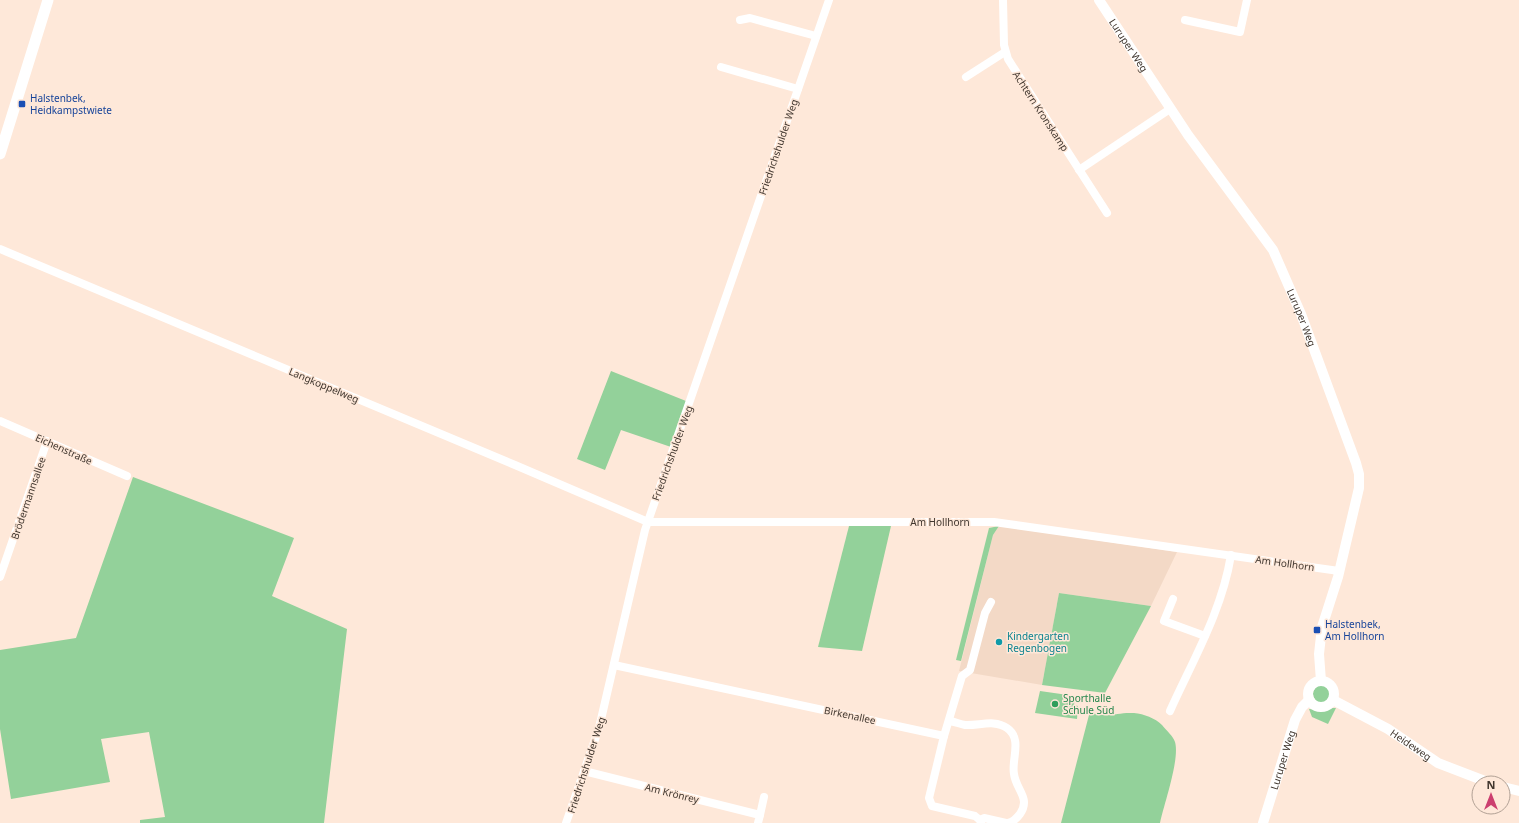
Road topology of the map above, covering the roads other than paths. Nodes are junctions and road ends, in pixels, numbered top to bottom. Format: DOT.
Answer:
graph roads {
  1 [pos="48,0"];
  2 [pos="829,0"];
  3 [pos="1003,0"];
  4 [pos="1099,0"];
  5 [pos="1247,0"];
  6 [pos="740,20"];
  7 [pos="1185,20"];
  8 [pos="816,36"];
  9 [pos="1005,52"];
  10 [pos="721,67"];
  11 [pos="966,77"];
  12 [pos="798,89"];
  13 [pos="1170,109"];
  14 [pos="0,154"];
  15 [pos="1079,170"];
  16 [pos="1107,213"];
  17 [pos="0,249"];
  18 [pos="0,421"];
  19 [pos="47,441"];
  20 [pos="128,476"];
  21 [pos="648,522"];
  22 [pos="1231,555"];
  23 [pos="1339,570"];
  24 [pos="0,577"];
  25 [pos="1173,599"];
  26 [pos="991,602"];
  27 [pos="1205,636"];
  28 [pos="614,665"];
  29 [pos="1321,681"];
  30 [pos="1309,700"];
  31 [pos="1333,700"];
  32 [pos="1170,711"];
  33 [pos="950,721"];
  34 [pos="944,736"];
  35 [pos="584,771"];
  36 [pos="1471,776"];
  37 [pos="764,797"];
  38 [pos="759,819"];
  39 [pos="981,821"];
  40 [pos="566,823"];
  41 [pos="1007,823"];
  42 [pos="1264,823"];
  1 -- 14 [label="main road"];
  2 -- 8 [label="street, Friedrichshulder Weg"];
  3 -- 9 [label="street, Achtern Kronskamp"];
  4 -- 13 [label="street, Luruper Weg"];
  5 -- 7 [label="street"];
  6 -- 8 [label="street"];
  8 -- 12 [label="street, Friedrichshulder Weg"];
  9 -- 11 [label="street"];
  9 -- 15 [label="street, Achtern Kronskamp"];
  10 -- 12 [label="street, Friedrichshulder Weg"];
  12 -- 21 [label="street, Friedrichshulder Weg"];
  13 -- 15 [label="street"];
  13 -- 23 [label="street, Luruper Weg"];
  15 -- 16 [label="street, Achtern Kronskamp"];
  17 -- 21 [label="street, Langkoppelweg"];
  18 -- 19 [label="street, Eichenstraße"];
  19 -- 20 [label="street, Eichenstraße"];
  19 -- 24 [label="street, Brödermannsallee"];
  21 -- 22 [label="street, Am Hollhorn"];
  21 -- 28 [label="street, Friedrichshulder Weg"];
  22 -- 23 [label="street, Am Hollhorn"];
  22 -- 27 [label="street"];
  23 -- 29 [label="street, Luruper Weg"];
  25 -- 27 [label="street"];
  26 -- 33 [label="street"];
  27 -- 32 [label="street"];
  28 -- 34 [label="street, Birkenallee"];
  28 -- 35 [label="street, Friedrichshulder Weg"];
  29 -- 30 [label="street"];
  29 -- 31 [label="street"];
  30 -- 31 [label="street"];
  30 -- 42 [label="street, Luruper Weg"];
  31 -- 36 [label="street, Heideweg"];
  33 -- 34 [label="street"];
  33 -- 41 [label="street"];
  34 -- 39 [label="street"];
  35 -- 38 [label="street, Am Krönrey"];
  35 -- 40 [label="street, Friedrichshulder Weg"];
  37 -- 38 [label="street, Am Krönrey"];
  39 -- 41 [label="street"];
}
